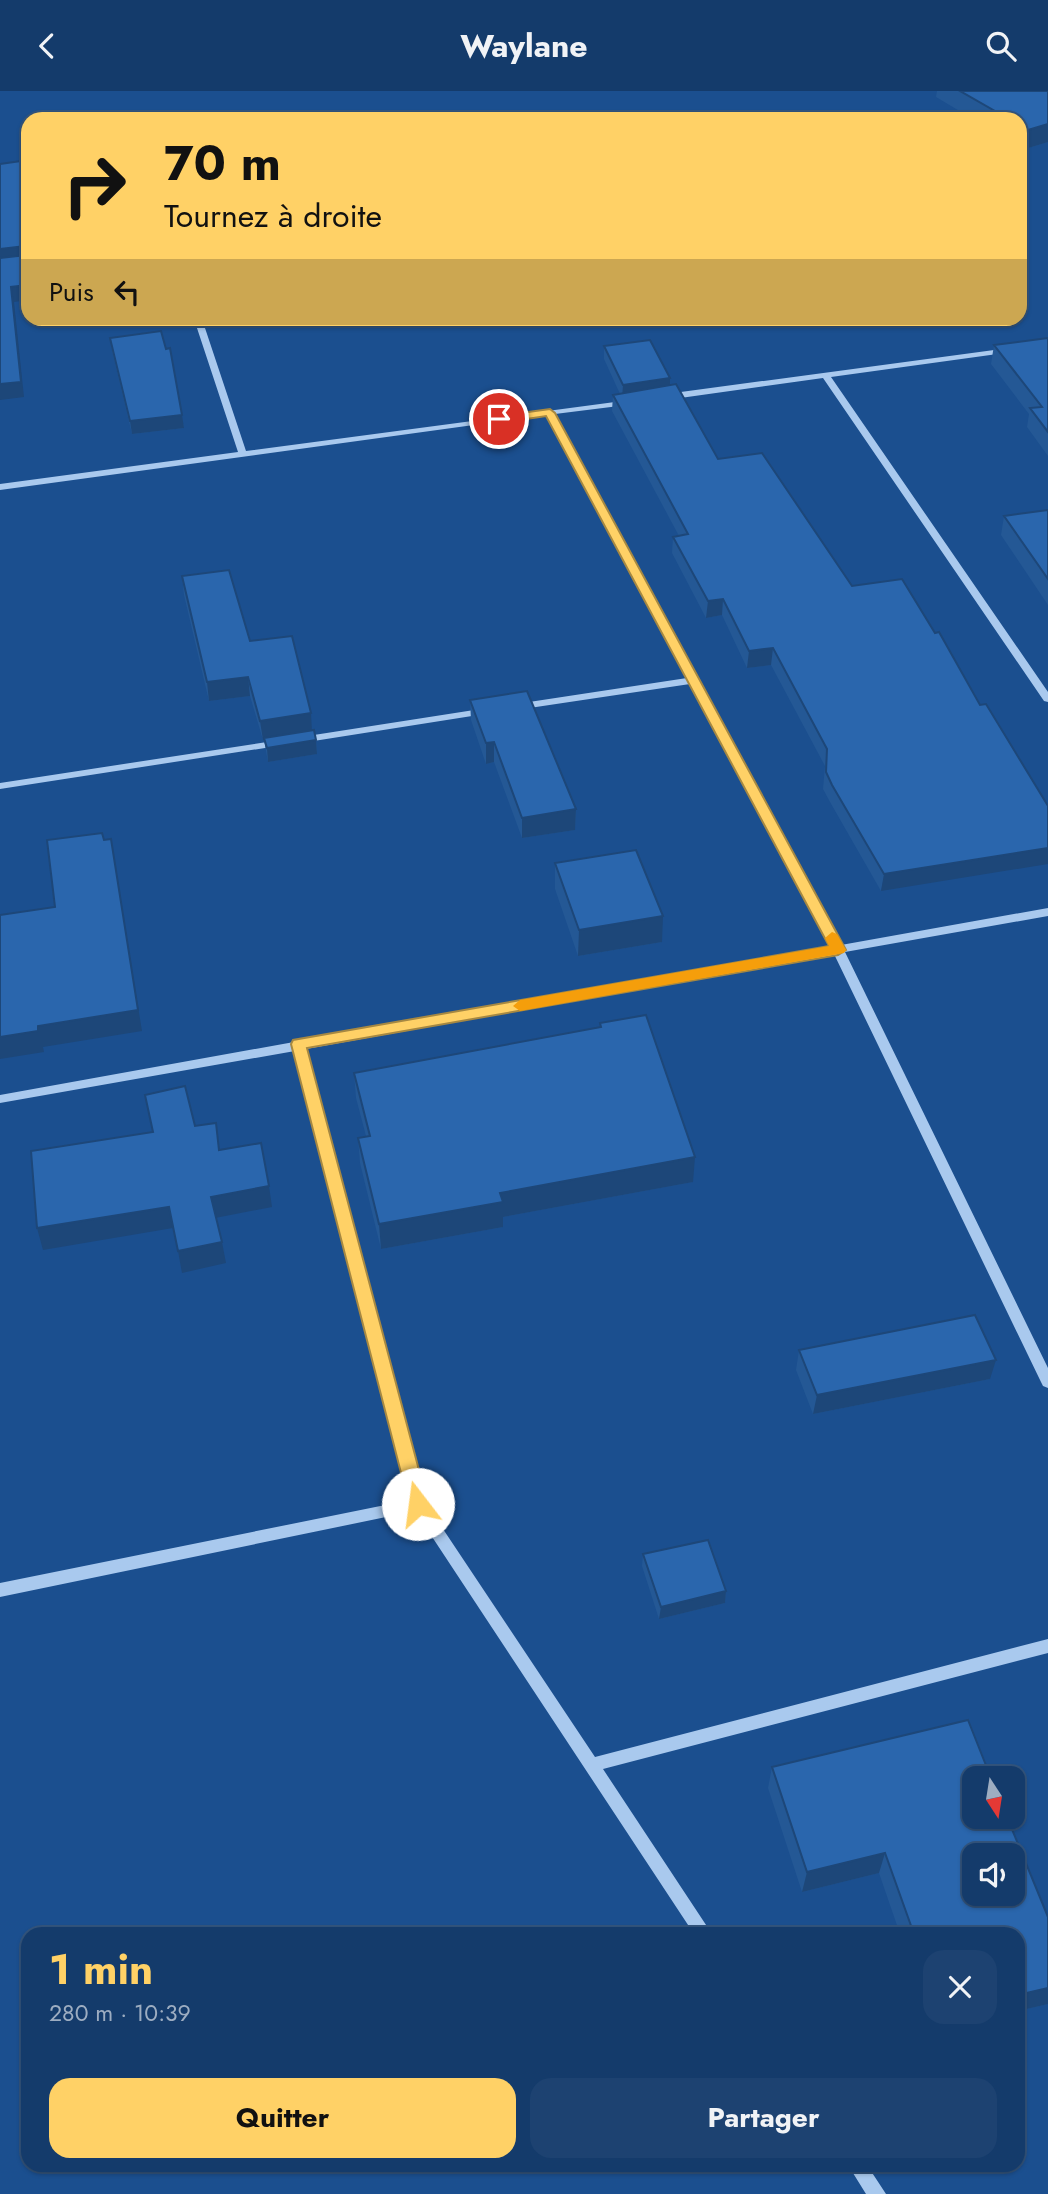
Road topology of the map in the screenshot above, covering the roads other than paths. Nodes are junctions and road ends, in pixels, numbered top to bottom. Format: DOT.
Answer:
graph roads {
  1 [pos="200,326"];
  2 [pos="1022,348"];
  3 [pos="825,375"];
  4 [pos="660,398"];
  5 [pos="632,401"];
  6 [pos="550,413"];
  7 [pos="243,454"];
  8 [pos="0,487"];
  9 [pos="695,680"];
  10 [pos="1048,699"];
  11 [pos="0,786"];
  12 [pos="1048,912"];
  13 [pos="838,950"];
  14 [pos="299,1044"];
  15 [pos="0,1098"];
  16 [pos="1048,1381"];
  17 [pos="418,1504"];
  18 [pos="0,1590"];
  19 [pos="1048,1646"];
  20 [pos="592,1765"];
  21 [pos="699,1927"];
  22 [pos="862,2172"];
  23 [pos="877,2194"];
  1 -- 7 [label="street"];
  2 -- 3 [label="street"];
  3 -- 4 [label="street"];
  3 -- 10 [label="street"];
  5 -- 6 [label="street"];
  6 -- 7 [label="street"];
  6 -- 9 [label="street"];
  7 -- 8 [label="street"];
  9 -- 11 [label="street"];
  9 -- 13 [label="street"];
  12 -- 13 [label="street"];
  13 -- 14 [label="street"];
  13 -- 16 [label="street"];
  14 -- 15 [label="street"];
  14 -- 17 [label="street"];
  17 -- 18 [label="street"];
  17 -- 20 [label="street"];
  19 -- 20 [label="street"];
  20 -- 21 [label="street"];
  22 -- 23 [label="street"];
}
